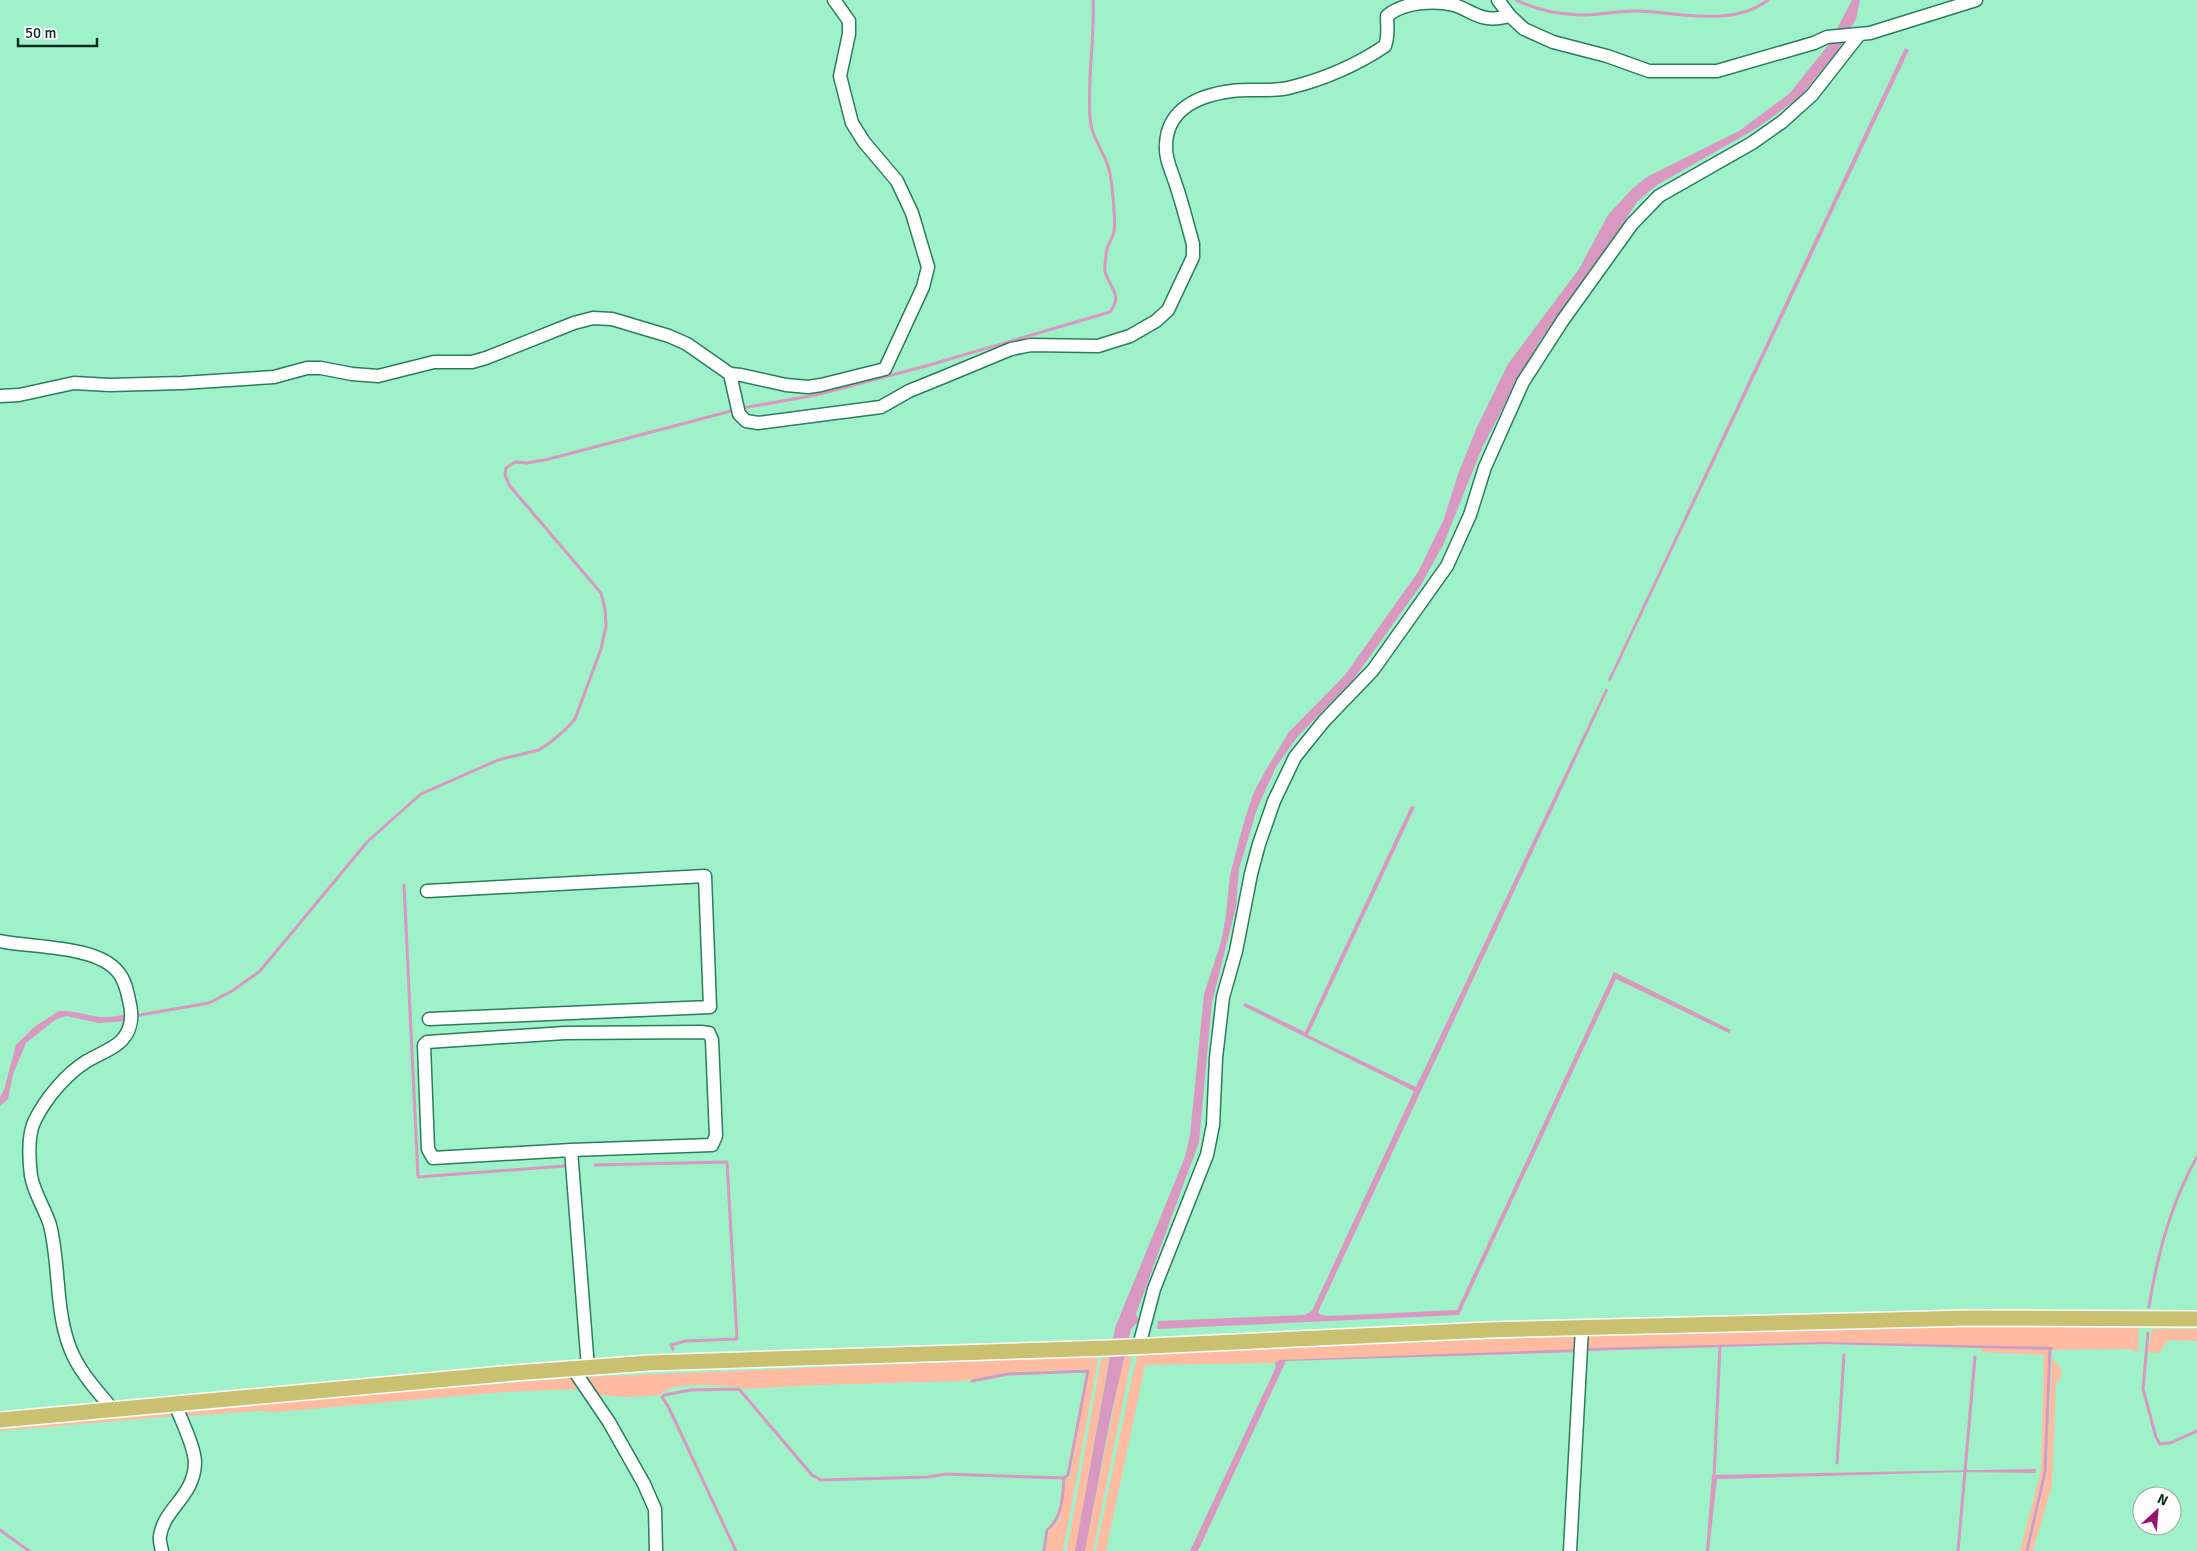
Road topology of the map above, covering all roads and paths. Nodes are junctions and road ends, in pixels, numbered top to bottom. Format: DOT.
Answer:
graph roads {
  1 [pos="834,0"];
  2 [pos="1498,0"];
  3 [pos="1976,0"];
  4 [pos="1510,16"];
  5 [pos="1854,36"];
  6 [pos="730,374"];
  7 [pos="0,396"];
  8 [pos="427,891"];
  9 [pos="0,941"];
  10 [pos="665,1010"];
  11 [pos="563,1014"];
  12 [pos="463,1018"];
  13 [pos="429,1019"];
  14 [pos="667,1032"];
  15 [pos="565,1034"];
  16 [pos="464,1040"];
  17 [pos="570,1150"];
  18 [pos="2197,1319"];
  19 [pos="1582,1328"];
  20 [pos="1135,1346"];
  21 [pos="581,1368"];
  22 [pos="175,1404"];
  23 [pos="113,1410"];
  24 [pos="0,1420"];
  25 [pos="162,1551"];
  26 [pos="656,1551"];
  27 [pos="1570,1551"];
  1 -- 6 [label="street"];
  2 -- 4 [label="street"];
  3 -- 5 [label="street"];
  4 -- 5 [label="street"];
  4 -- 6 [label="street"];
  5 -- 20 [label="street"];
  6 -- 7 [label="street"];
  8 -- 10 [label="street"];
  9 -- 23 [label="street"];
  10 -- 11 [label="street"];
  10 -- 14 [label="street"];
  11 -- 12 [label="street"];
  11 -- 15 [label="street"];
  12 -- 13 [label="street"];
  12 -- 16 [label="street"];
  14 -- 15 [label="street"];
  14 -- 17 [label="street"];
  15 -- 16 [label="street"];
  16 -- 17 [label="street"];
  17 -- 21 [label="street"];
  18 -- 19 [label="main road"];
  19 -- 20 [label="main road"];
  19 -- 27 [label="street"];
  20 -- 21 [label="main road"];
  21 -- 22 [label="main road"];
  21 -- 26 [label="street"];
  22 -- 23 [label="main road"];
  22 -- 25 [label="street"];
  23 -- 24 [label="main road"];
}
